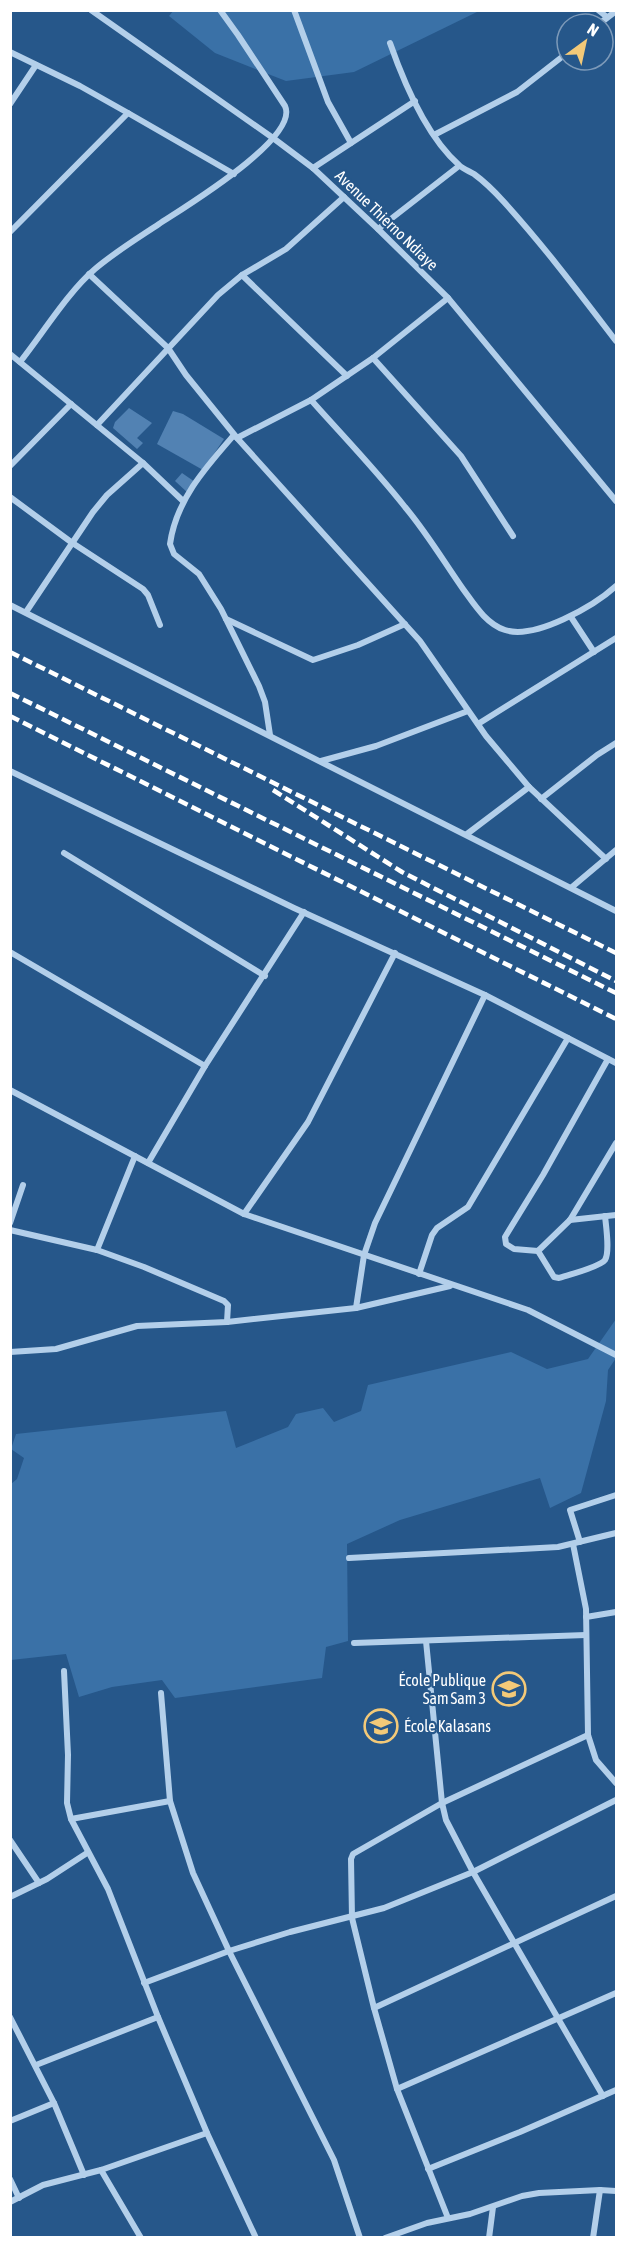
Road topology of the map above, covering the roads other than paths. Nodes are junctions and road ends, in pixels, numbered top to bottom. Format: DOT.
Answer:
graph roads {
  1 [pos="91,10"];
  2 [pos="220,10"];
  3 [pos="294,10"];
  4 [pos="390,43"];
  5 [pos="10,52"];
  6 [pos="555,62"];
  7 [pos="36,65"];
  8 [pos="415,101"];
  9 [pos="10,104"];
  10 [pos="128,113"];
  11 [pos="434,135"];
  12 [pos="273,138"];
  13 [pos="351,143"];
  14 [pos="459,166"];
  15 [pos="313,168"];
  16 [pos="234,174"];
  17 [pos="344,197"];
  18 [pos="378,229"];
  19 [pos="10,232"];
  20 [pos="89,274"];
  21 [pos="242,275"];
  22 [pos="448,298"];
  23 [pos="616,341"];
  24 [pos="168,348"];
  25 [pos="10,354"];
  26 [pos="373,358"];
  27 [pos="21,362"];
  28 [pos="347,376"];
  29 [pos="311,400"];
  30 [pos="71,404"];
  31 [pos="97,425"];
  32 [pos="236,436"];
  33 [pos="143,463"];
  34 [pos="10,466"];
  35 [pos="10,497"];
  36 [pos="183,501"];
  37 [pos="616,501"];
  38 [pos="513,536"];
  39 [pos="71,542"];
  40 [pos="616,586"];
  41 [pos="10,605"];
  42 [pos="26,612"];
  43 [pos="571,617"];
  44 [pos="225,618"];
  45 [pos="405,624"];
  46 [pos="160,625"];
  47 [pos="616,638"];
  48 [pos="594,652"];
  49 [pos="468,711"];
  50 [pos="478,724"];
  51 [pos="270,735"];
  52 [pos="616,743"];
  53 [pos="321,761"];
  54 [pos="10,771"];
  55 [pos="529,787"];
  56 [pos="541,799"];
  57 [pos="467,834"];
  58 [pos="616,850"];
  59 [pos="64,853"];
  60 [pos="606,859"];
  61 [pos="572,887"];
  62 [pos="616,911"];
  63 [pos="304,912"];
  64 [pos="10,952"];
  65 [pos="395,953"];
  66 [pos="265,976"];
  67 [pos="485,995"];
  68 [pos="568,1038"];
  69 [pos="608,1059"];
  70 [pos="616,1063"];
  71 [pos="205,1066"];
  72 [pos="10,1090"];
  73 [pos="616,1143"];
  74 [pos="135,1156"];
  75 [pos="148,1163"];
  76 [pos="23,1185"];
  77 [pos="244,1215"];
  78 [pos="616,1215"];
  79 [pos="605,1216"];
  80 [pos="570,1220"];
  81 [pos="10,1223"];
  82 [pos="10,1230"];
  83 [pos="97,1250"];
  84 [pos="538,1251"];
  85 [pos="364,1255"];
  86 [pos="419,1274"];
  87 [pos="452,1286"];
  88 [pos="356,1308"];
  89 [pos="227,1322"];
  90 [pos="10,1352"];
  91 [pos="616,1355"];
  92 [pos="616,1495"];
  93 [pos="616,1533"];
  94 [pos="580,1542"];
  95 [pos="573,1544"];
  96 [pos="349,1558"];
  97 [pos="616,1612"];
  98 [pos="586,1617"];
  99 [pos="586,1635"];
  100 [pos="426,1641"];
  101 [pos="354,1643"];
  102 [pos="64,1671"];
  103 [pos="161,1693"];
  104 [pos="588,1735"];
  105 [pos="616,1783"];
  106 [pos="616,1800"];
  107 [pos="170,1801"];
  108 [pos="442,1803"];
  109 [pos="71,1819"];
  110 [pos="10,1840"];
  111 [pos="87,1853"];
  112 [pos="473,1872"];
  113 [pos="39,1883"];
  114 [pos="616,1896"];
  115 [pos="10,1897"];
  116 [pos="352,1918"];
  117 [pos="514,1943"];
  118 [pos="229,1951"];
  119 [pos="144,1983"];
  120 [pos="616,1993"];
  121 [pos="374,2008"];
  122 [pos="10,2017"];
  123 [pos="158,2017"];
  124 [pos="559,2019"];
  125 [pos="13,2027"];
  126 [pos="36,2065"];
  127 [pos="397,2089"];
  128 [pos="616,2090"];
  129 [pos="603,2096"];
  130 [pos="54,2103"];
  131 [pos="10,2121"];
  132 [pos="207,2133"];
  133 [pos="428,2169"];
  134 [pos="101,2170"];
  135 [pos="84,2175"];
  136 [pos="10,2179"];
  137 [pos="600,2190"];
  138 [pos="616,2191"];
  139 [pos="20,2198"];
  140 [pos="10,2202"];
  141 [pos="493,2207"];
  142 [pos="448,2218"];
  143 [pos="141,2238"];
  144 [pos="255,2238"];
  145 [pos="360,2238"];
  146 [pos="385,2238"];
  147 [pos="489,2238"];
  148 [pos="593,2238"];
  1 -- 12 [label="street, Avenue Thierno Ndiaye"];
  2 -- 12 [label="street"];
  3 -- 13 [label="street"];
  4 -- 8 [label="street"];
  5 -- 7 [label="street"];
  6 -- 11 [label="street"];
  7 -- 9 [label="street"];
  7 -- 10 [label="street"];
  8 -- 11 [label="street"];
  8 -- 13 [label="street"];
  10 -- 16 [label="street"];
  10 -- 19 [label="street"];
  11 -- 14 [label="street"];
  12 -- 15 [label="street, Avenue Thierno Ndiaye"];
  12 -- 16 [label="street"];
  13 -- 15 [label="street"];
  14 -- 18 [label="street"];
  14 -- 23 [label="street"];
  15 -- 17 [label="street, Avenue Thierno Ndiaye"];
  16 -- 20 [label="street"];
  17 -- 18 [label="street, Avenue Thierno Ndiaye"];
  17 -- 21 [label="street"];
  18 -- 22 [label="street, Avenue Thierno Ndiaye"];
  20 -- 24 [label="street"];
  20 -- 27 [label="street"];
  21 -- 24 [label="street"];
  21 -- 28 [label="street"];
  22 -- 26 [label="street"];
  22 -- 37 [label="street, Avenue Thierno Ndiaye"];
  24 -- 31 [label="street"];
  24 -- 32 [label="street"];
  25 -- 27 [label="street"];
  26 -- 28 [label="street"];
  26 -- 38 [label="street"];
  27 -- 30 [label="street"];
  28 -- 29 [label="street"];
  29 -- 32 [label="street"];
  29 -- 43 [label="street"];
  30 -- 31 [label="street"];
  30 -- 34 [label="street"];
  31 -- 33 [label="street"];
  32 -- 36 [label="street"];
  32 -- 45 [label="street"];
  33 -- 36 [label="street"];
  33 -- 39 [label="street"];
  35 -- 39 [label="street"];
  36 -- 44 [label="street"];
  39 -- 42 [label="street"];
  39 -- 46 [label="street"];
  40 -- 43 [label="street"];
  41 -- 42 [label="street"];
  42 -- 51 [label="street"];
  43 -- 48 [label="street"];
  44 -- 45 [label="street"];
  44 -- 51 [label="street"];
  45 -- 49 [label="street"];
  47 -- 48 [label="street"];
  48 -- 50 [label="street"];
  49 -- 50 [label="street"];
  49 -- 53 [label="street"];
  50 -- 55 [label="street"];
  51 -- 53 [label="street"];
  52 -- 56 [label="street"];
  53 -- 57 [label="street"];
  54 -- 63 [label="street"];
  55 -- 56 [label="street"];
  55 -- 57 [label="street"];
  56 -- 60 [label="street"];
  57 -- 61 [label="street"];
  58 -- 60 [label="street"];
  59 -- 66 [label="street"];
  60 -- 61 [label="street"];
  61 -- 62 [label="street"];
  63 -- 65 [label="street"];
  63 -- 66 [label="street"];
  64 -- 71 [label="street"];
  65 -- 67 [label="street"];
  65 -- 77 [label="street"];
  66 -- 71 [label="street"];
  67 -- 68 [label="street"];
  67 -- 85 [label="street"];
  68 -- 69 [label="street"];
  68 -- 86 [label="street"];
  69 -- 70 [label="street"];
  69 -- 84 [label="street"];
  71 -- 75 [label="street"];
  72 -- 74 [label="street"];
  73 -- 80 [label="street"];
  74 -- 75 [label="street"];
  74 -- 83 [label="street"];
  75 -- 77 [label="street"];
  76 -- 81 [label="street"];
  77 -- 85 [label="street"];
  78 -- 79 [label="street"];
  79 -- 80 [label="street"];
  79 -- 84 [label="street"];
  80 -- 84 [label="street"];
  82 -- 83 [label="street"];
  83 -- 89 [label="street"];
  85 -- 86 [label="street"];
  85 -- 88 [label="street"];
  86 -- 87 [label="street"];
  87 -- 88 [label="street"];
  87 -- 91 [label="street"];
  88 -- 89 [label="street"];
  89 -- 90 [label="street"];
  92 -- 94 [label="street"];
  93 -- 94 [label="street"];
  94 -- 95 [label="street"];
  95 -- 96 [label="street"];
  95 -- 98 [label="street"];
  97 -- 98 [label="street"];
  98 -- 99 [label="street"];
  99 -- 100 [label="street"];
  99 -- 104 [label="street"];
  100 -- 101 [label="street"];
  100 -- 108 [label="street"];
  102 -- 109 [label="street"];
  103 -- 107 [label="street"];
  104 -- 105 [label="street"];
  104 -- 108 [label="street"];
  106 -- 112 [label="street"];
  107 -- 109 [label="street"];
  107 -- 118 [label="street"];
  108 -- 112 [label="street"];
  108 -- 116 [label="street"];
  109 -- 111 [label="street"];
  110 -- 113 [label="street"];
  111 -- 113 [label="street"];
  111 -- 119 [label="street"];
  112 -- 116 [label="street"];
  112 -- 117 [label="street"];
  113 -- 115 [label="street"];
  114 -- 117 [label="street"];
  116 -- 118 [label="street"];
  116 -- 121 [label="street"];
  117 -- 121 [label="street"];
  117 -- 124 [label="street"];
  118 -- 119 [label="street"];
  118 -- 145 [label="street"];
  119 -- 123 [label="street"];
  120 -- 124 [label="street"];
  121 -- 127 [label="street"];
  122 -- 125 [label="street"];
  123 -- 126 [label="street"];
  123 -- 132 [label="street"];
  124 -- 127 [label="street"];
  124 -- 129 [label="street"];
  125 -- 126 [label="street"];
  126 -- 130 [label="street"];
  127 -- 133 [label="street"];
  128 -- 129 [label="street"];
  129 -- 133 [label="street"];
  130 -- 131 [label="street"];
  130 -- 135 [label="street"];
  132 -- 134 [label="street"];
  132 -- 144 [label="street"];
  133 -- 142 [label="street"];
  134 -- 135 [label="street"];
  134 -- 143 [label="street"];
  135 -- 139 [label="street"];
  136 -- 139 [label="street"];
  137 -- 138 [label="street"];
  137 -- 141 [label="street"];
  137 -- 148 [label="street"];
  139 -- 140 [label="street"];
  141 -- 142 [label="street"];
  141 -- 147 [label="street"];
  142 -- 146 [label="street"];
}
